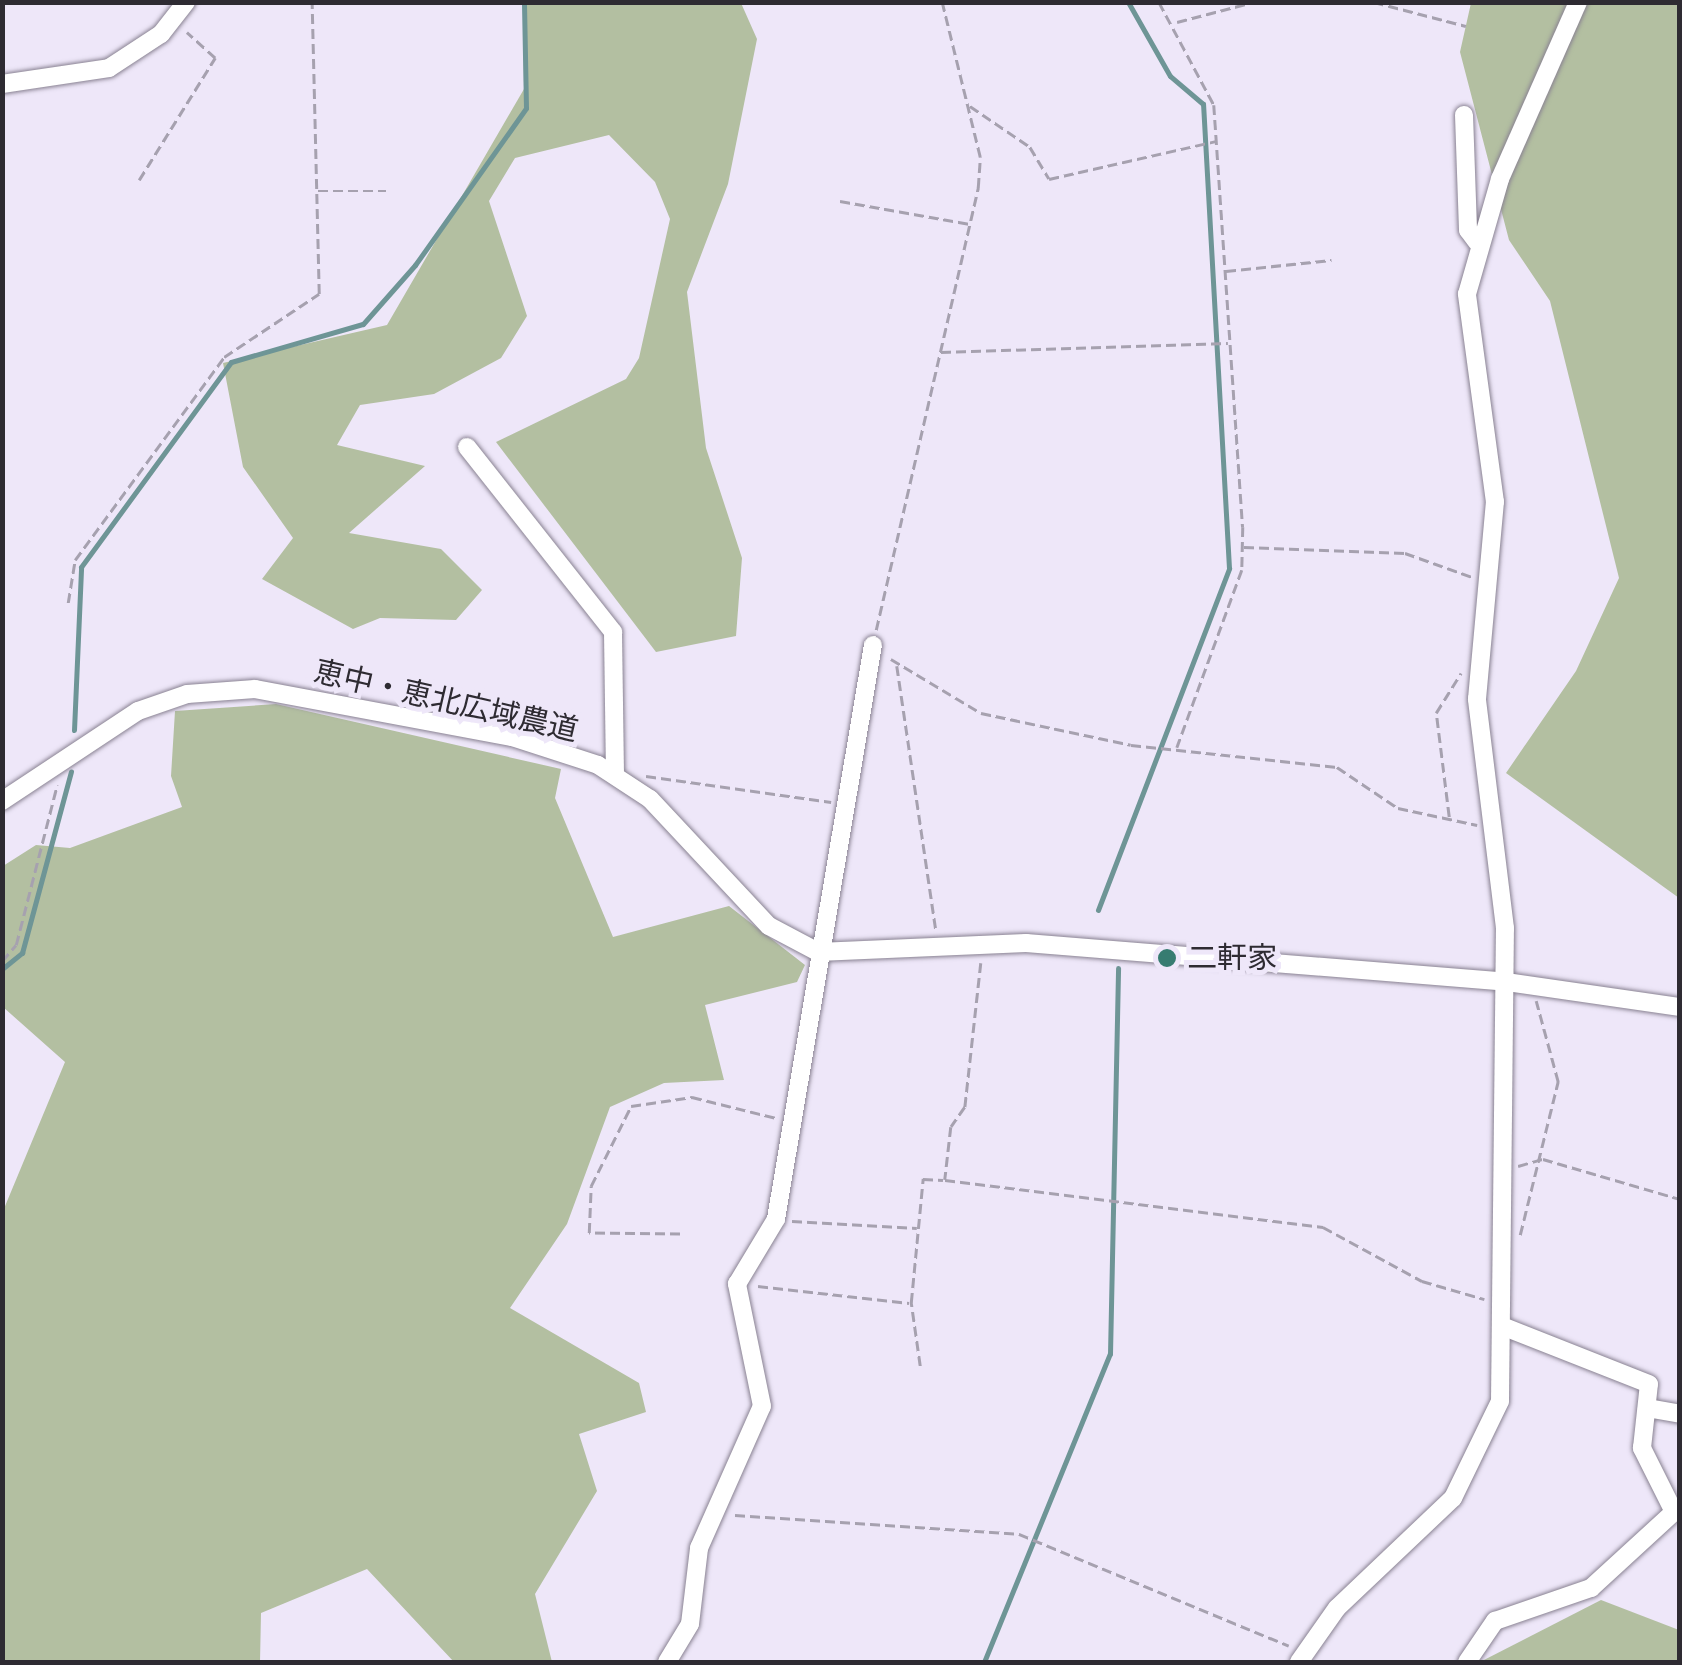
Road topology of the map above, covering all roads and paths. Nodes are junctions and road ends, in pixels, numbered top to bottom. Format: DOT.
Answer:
graph roads {
  1 [pos="186,2"];
  2 [pos="312,2"];
  3 [pos="942,2"];
  4 [pos="1159,2"];
  5 [pos="1253,2"];
  6 [pos="1374,2"];
  7 [pos="1578,2"];
  8 [pos="171,22"];
  9 [pos="1174,23"];
  10 [pos="1466,26"];
  11 [pos="2,84"];
  12 [pos="969,106"];
  13 [pos="1464,115"];
  14 [pos="1217,141"];
  15 [pos="138,180"];
  16 [pos="317,191"];
  17 [pos="386,191"];
  18 [pos="840,201"];
  19 [pos="970,224"];
  20 [pos="1477,242"];
  21 [pos="1331,260"];
  22 [pos="1226,271"];
  23 [pos="1230,343"];
  24 [pos="940,352"];
  25 [pos="467,447"];
  26 [pos="1242,546"];
  27 [pos="1490,582"];
  28 [pos="68,603"];
  29 [pos="873,645"];
  30 [pos="897,664"];
  31 [pos="1480,670"];
  32 [pos="1176,750"];
  33 [pos="58,769"];
  34 [pos="620,778"];
  35 [pos="2,800"];
  36 [pos="842,804"];
  37 [pos="1449,819"];
  38 [pos="1496,829"];
  39 [pos="984,942"];
  40 [pos="938,946"];
  41 [pos="818,952"];
  42 [pos="2,961"];
  43 [pos="1506,982"];
  44 [pos="1536,988"];
  45 [pos="1680,1007"];
  46 [pos="790,1120"];
  47 [pos="1543,1159"];
  48 [pos="1508,1168"];
  49 [pos="945,1180"];
  50 [pos="1680,1199"];
  51 [pos="776,1219"];
  52 [pos="918,1228"];
  53 [pos="680,1234"];
  54 [pos="1519,1238"];
  55 [pos="738,1284"];
  56 [pos="911,1303"];
  57 [pos="1508,1304"];
  58 [pos="1506,1328"];
  59 [pos="920,1366"];
  60 [pos="1648,1408"];
  61 [pos="1680,1414"];
  62 [pos="718,1514"];
  63 [pos="1301,1657"];
  64 [pos="667,1662"];
  65 [pos="1467,1662"];
  1 -- 8 [label="street"];
  2 -- 16 [label="path"];
  3 -- 12 [label="path"];
  4 -- 9 [label="path"];
  5 -- 9 [label="path"];
  6 -- 10 [label="path"];
  7 -- 20 [label="street"];
  8 -- 11 [label="street"];
  8 -- 15 [label="path"];
  9 -- 14 [label="path"];
  12 -- 14 [label="path"];
  12 -- 19 [label="path"];
  13 -- 20 [label="street"];
  14 -- 22 [label="path"];
  16 -- 17 [label="path"];
  16 -- 28 [label="path"];
  18 -- 19 [label="path"];
  19 -- 24 [label="path"];
  20 -- 27 [label="street"];
  21 -- 22 [label="path"];
  22 -- 23 [label="path"];
  23 -- 24 [label="path"];
  23 -- 26 [label="path"];
  24 -- 29 [label="path"];
  25 -- 34 [label="street"];
  26 -- 27 [label="path"];
  26 -- 32 [label="path"];
  27 -- 31 [label="street"];
  29 -- 30 [label="path"];
  29 -- 36 [label="street"];
  30 -- 32 [label="path"];
  30 -- 40 [label="path"];
  31 -- 37 [label="path"];
  31 -- 38 [label="street"];
  32 -- 37 [label="path"];
  33 -- 34 [label="street, 恵中・恵北広域農道"];
  33 -- 35 [label="street, 恵中・恵北広域農道"];
  33 -- 42 [label="path"];
  34 -- 36 [label="path"];
  34 -- 41 [label="street, 恵中・恵北広域農道"];
  36 -- 41 [label="street"];
  37 -- 38 [label="path"];
  38 -- 43 [label="street"];
  39 -- 40 [label="street"];
  39 -- 43 [label="street"];
  39 -- 49 [label="path"];
  40 -- 41 [label="street"];
  41 -- 46 [label="street"];
  43 -- 44 [label="street"];
  43 -- 48 [label="street"];
  44 -- 45 [label="street"];
  44 -- 47 [label="path"];
  46 -- 51 [label="street"];
  46 -- 53 [label="path"];
  47 -- 48 [label="path"];
  47 -- 50 [label="path"];
  47 -- 54 [label="path"];
  48 -- 57 [label="street"];
  49 -- 52 [label="path"];
  49 -- 57 [label="path"];
  51 -- 52 [label="path"];
  51 -- 55 [label="street"];
  52 -- 56 [label="path"];
  55 -- 56 [label="path"];
  55 -- 62 [label="street"];
  56 -- 59 [label="path"];
  57 -- 58 [label="street"];
  58 -- 60 [label="street"];
  58 -- 63 [label="street"];
  60 -- 61 [label="street"];
  60 -- 65 [label="street"];
  62 -- 63 [label="path"];
  62 -- 64 [label="street"];
}
